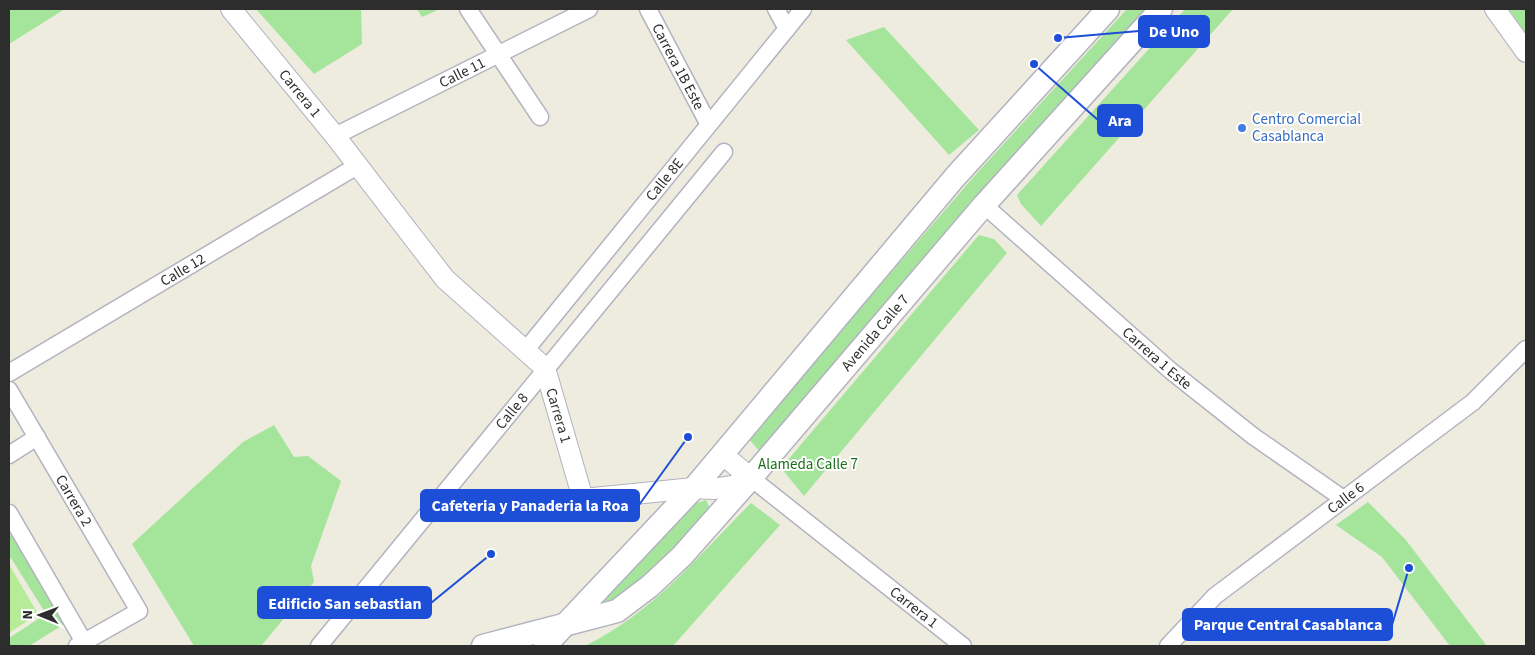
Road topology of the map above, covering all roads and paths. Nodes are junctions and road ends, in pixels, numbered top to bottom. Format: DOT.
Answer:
graph roads {
  1 [pos="231,9"];
  2 [pos="468,9"];
  3 [pos="590,9"];
  4 [pos="648,9"];
  5 [pos="776,9"];
  6 [pos="803,9"];
  7 [pos="1108,9"];
  8 [pos="1161,9"];
  9 [pos="1494,9"];
  10 [pos="787,29"];
  11 [pos="1526,52"];
  12 [pos="498,53"];
  13 [pos="540,117"];
  14 [pos="708,123"];
  15 [pos="334,136"];
  16 [pos="724,152"];
  17 [pos="357,166"];
  18 [pos="984,205"];
  19 [pos="1526,349"];
  20 [pos="525,351"];
  21 [pos="545,368"];
  22 [pos="9,373"];
  23 [pos="9,390"];
  24 [pos="38,437"];
  25 [pos="9,455"];
  26 [pos="723,455"];
  27 [pos="751,478"];
  28 [pos="694,488"];
  29 [pos="1342,498"];
  30 [pos="11,521"];
  31 [pos="81,644"];
  32 [pos="319,646"];
  33 [pos="483,646"];
  34 [pos="545,646"];
  35 [pos="963,646"];
  36 [pos="1168,646"];
  1 -- 15 [label="street, Carrera 1"];
  2 -- 12 [label="street"];
  3 -- 12 [label="street, Calle 11"];
  4 -- 14 [label="street, Carrera 1B Este"];
  5 -- 10 [label="street"];
  6 -- 10 [label="street, Calle 8E"];
  7 -- 26 [label="main road"];
  8 -- 18 [label="main road, Avenida Calle 7"];
  9 -- 11 [label="street"];
  10 -- 14 [label="street, Calle 8E"];
  12 -- 13 [label="street"];
  12 -- 15 [label="street, Calle 11"];
  14 -- 20 [label="street, Calle 8E"];
  15 -- 17 [label="street, Carrera 1"];
  16 -- 21 [label="street, Calle 8"];
  17 -- 20 [label="street, Carrera 1"];
  17 -- 22 [label="street, Calle 12"];
  18 -- 27 [label="main road, Avenida Calle 7"];
  18 -- 29 [label="street, Carrera 1 Este"];
  19 -- 29 [label="street, Calle 6"];
  20 -- 21 [label="street, Carrera 1"];
  21 -- 28 [label="street, Carrera 1"];
  21 -- 32 [label="street, Calle 8"];
  23 -- 24 [label="street, Carrera 2"];
  24 -- 25 [label="street"];
  24 -- 31 [label="street, Carrera 2"];
  26 -- 27 [label="street"];
  26 -- 28 [label="main road"];
  27 -- 28 [label="street, Carrera 1"];
  27 -- 33 [label="main road, Avenida Calle 7"];
  27 -- 35 [label="street, Carrera 1"];
  28 -- 34 [label="main road"];
  29 -- 36 [label="street, Calle 6"];
  30 -- 31 [label="street"];
}
